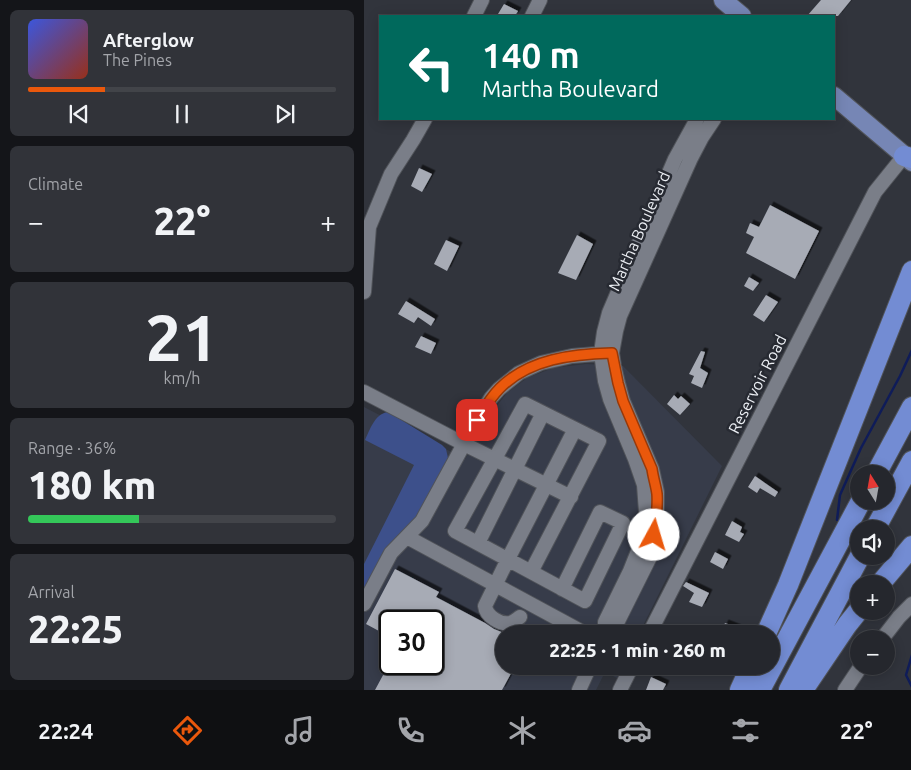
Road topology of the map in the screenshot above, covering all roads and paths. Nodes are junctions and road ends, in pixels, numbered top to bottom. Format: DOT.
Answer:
graph roads {
  1 [pos="482,0"];
  2 [pos="540,0"];
  3 [pos="723,0"];
  4 [pos="474,15"];
  5 [pos="532,15"];
  6 [pos="739,15"];
  7 [pos="835,97"];
  8 [pos="424,120"];
  9 [pos="696,120"];
  10 [pos="713,120"];
  11 [pos="909,159"];
  12 [pos="644,248"];
  13 [pos="911,271"];
  14 [pos="364,292"];
  15 [pos="606,353"];
  16 [pos="364,392"];
  17 [pos="911,407"];
  18 [pos="543,413"];
  19 [pos="575,429"];
  20 [pos="464,444"];
  21 [pos="494,459"];
  22 [pos="911,461"];
  23 [pos="881,465"];
  24 [pos="515,469"];
  25 [pos="546,484"];
  26 [pos="571,497"];
  27 [pos="856,510"];
  28 [pos="880,520"];
  29 [pos="407,537"];
  30 [pos="478,543"];
  31 [pos="911,546"];
  32 [pos="508,559"];
  33 [pos="855,565"];
  34 [pos="531,572"];
  35 [pos="887,575"];
  36 [pos="495,585"];
  37 [pos="562,589"];
  38 [pos="364,604"];
  39 [pos="911,604"];
  40 [pos="520,616"];
  41 [pos="851,620"];
  42 [pos="569,625"];
  43 [pos="604,625"];
  44 [pos="654,625"];
  45 [pos="770,625"];
  46 [pos="889,630"];
  47 [pos="586,675"];
  48 [pos="628,675"];
  49 [pos="747,675"];
  50 [pos="855,675"];
  51 [pos="579,690"];
  52 [pos="620,690"];
  53 [pos="740,690"];
  54 [pos="760,690"];
  55 [pos="789,690"];
  56 [pos="804,690"];
  57 [pos="845,690"];
  1 -- 4 [label="street"];
  2 -- 5 [label="street"];
  3 -- 6 [label="main road"];
  7 -- 11 [label="main road"];
  8 -- 14 [label="street"];
  9 -- 12 [label="street, Martha Boulevard"];
  10 -- 12 [label="street, Martha Boulevard"];
  11 -- 44 [label="street, Reservoir Road"];
  12 -- 15 [label="street, Martha Boulevard"];
  13 -- 45 [label="highway"];
  15 -- 20 [label="street"];
  15 -- 43 [label="street, Martha Boulevard"];
  16 -- 20 [label="street"];
  17 -- 23 [label="highway"];
  18 -- 19 [label="street"];
  18 -- 21 [label="street"];
  18 -- 24 [label="street"];
  19 -- 25 [label="street"];
  19 -- 26 [label="street"];
  20 -- 21 [label="street"];
  20 -- 29 [label="street"];
  21 -- 24 [label="street"];
  21 -- 30 [label="street"];
  22 -- 28 [label="highway"];
  24 -- 25 [label="street"];
  24 -- 30 [label="street"];
  25 -- 26 [label="street"];
  25 -- 32 [label="street"];
  26 -- 34 [label="street"];
  27 -- 54 [label="highway"];
  29 -- 36 [label="street"];
  29 -- 38 [label="street"];
  30 -- 32 [label="street"];
  31 -- 35 [label="highway"];
  32 -- 34 [label="street"];
  32 -- 36 [label="street"];
  33 -- 55 [label="highway"];
  34 -- 37 [label="street"];
  36 -- 40 [label="street"];
  36 -- 42 [label="street"];
  37 -- 37 [label="street"];
  39 -- 46 [label="street"];
  41 -- 56 [label="highway"];
  47 -- 51 [label="street"];
  48 -- 52 [label="street"];
  49 -- 53 [label="highway"];
  50 -- 57 [label="street"];
}
